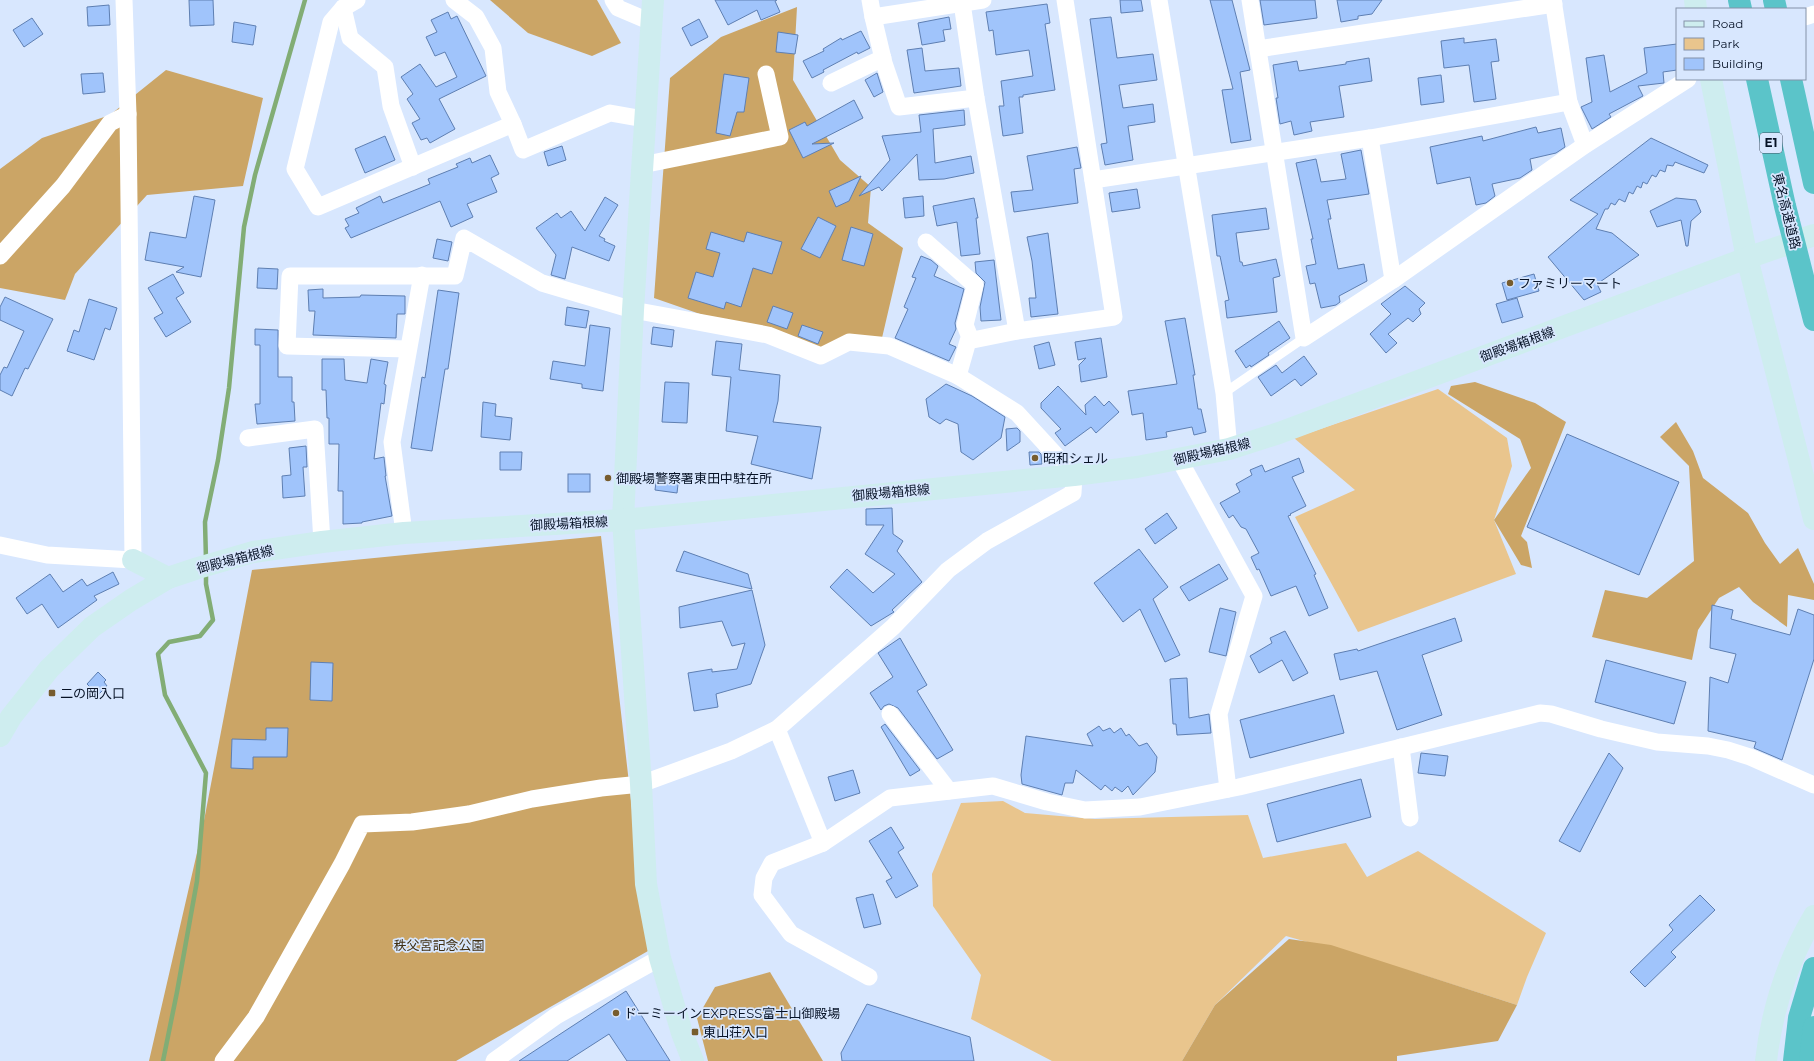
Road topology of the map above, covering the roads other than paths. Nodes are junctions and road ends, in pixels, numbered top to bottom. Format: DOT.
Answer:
graph roads {
  1 [pos="124,0"];
  2 [pos="357,0"];
  3 [pos="454,0"];
  4 [pos="613,0"];
  5 [pos="653,0"];
  6 [pos="870,0"];
  7 [pos="983,0"];
  8 [pos="1065,0"];
  9 [pos="1159,0"];
  10 [pos="1250,0"];
  11 [pos="1553,2"];
  12 [pos="962,3"];
  13 [pos="343,8"];
  14 [pos="872,17"];
  15 [pos="651,22"];
  16 [pos="1258,49"];
  17 [pos="883,58"];
  18 [pos="766,74"];
  19 [pos="1686,80"];
  20 [pos="1711,80"];
  21 [pos="1757,80"];
  22 [pos="1791,80"];
  23 [pos="831,82"];
  24 [pos="976,98"];
  25 [pos="1569,102"];
  26 [pos="128,114"];
  27 [pos="644,119"];
  28 [pos="513,124"];
  29 [pos="1370,138"];
  30 [pos="1804,142"];
  31 [pos="1585,145"];
  32 [pos="1274,153"];
  33 [pos="1186,165"];
  34 [pos="1814,165"];
  35 [pos="642,166"];
  36 [pos="413,167"];
  37 [pos="1093,180"];
  38 [pos="1814,183"];
  39 [pos="1814,235"];
  40 [pos="926,242"];
  41 [pos="0,256"];
  42 [pos="1747,258"];
  43 [pos="422,275"];
  44 [pos="1393,280"];
  45 [pos="633,310"];
  46 [pos="1814,320"];
  47 [pos="1017,331"];
  48 [pos="1304,338"];
  49 [pos="971,340"];
  50 [pos="408,349"];
  51 [pos="958,376"];
  52 [pos="1224,393"];
  53 [pos="248,438"];
  54 [pos="1229,449"];
  55 [pos="1179,459"];
  56 [pos="1074,475"];
  57 [pos="1814,519"];
  58 [pos="623,520"];
  59 [pos="404,533"];
  60 [pos="322,542"];
  61 [pos="0,546"];
  62 [pos="133,560"];
  63 [pos="168,578"];
  64 [pos="890,714"];
  65 [pos="777,729"];
  66 [pos="0,736"];
  67 [pos="1401,747"];
  68 [pos="641,784"];
  69 [pos="1814,785"];
  70 [pos="1228,789"];
  71 [pos="949,791"];
  72 [pos="1410,818"];
  73 [pos="823,843"];
  74 [pos="1814,916"];
  75 [pos="660,958"];
  76 [pos="1814,968"];
  77 [pos="869,978"];
  78 [pos="1814,1027"];
  79 [pos="223,1061"];
  80 [pos="494,1061"];
  81 [pos="694,1061"];
  82 [pos="1766,1061"];
  83 [pos="1794,1061"];
  84 [pos="1810,1061"];
  1 -- 26 [label="street"];
  2 -- 13 [label="street"];
  3 -- 28 [label="street"];
  4 -- 15 [label="street"];
  5 -- 15 [label="main road"];
  6 -- 14 [label="street"];
  7 -- 12 [label="street"];
  8 -- 37 [label="street"];
  9 -- 33 [label="street"];
  10 -- 16 [label="street"];
  11 -- 16 [label="street"];
  11 -- 25 [label="street"];
  12 -- 14 [label="street"];
  12 -- 24 [label="street"];
  13 -- 36 [label="street"];
  13 -- 36 [label="street"];
  14 -- 17 [label="street"];
  15 -- 27 [label="main road"];
  16 -- 32 [label="street"];
  17 -- 23 [label="street"];
  17 -- 24 [label="street"];
  18 -- 35 [label="street"];
  19 -- 31 [label="street"];
  20 -- 42 [label="main road"];
  21 -- 46 [label="highway, 東名高速道路 / E1"];
  22 -- 30 [label="highway"];
  24 -- 47 [label="street"];
  25 -- 29 [label="street"];
  25 -- 31 [label="street"];
  26 -- 41 [label="street"];
  26 -- 62 [label="street"];
  27 -- 28 [label="street"];
  27 -- 35 [label="main road"];
  28 -- 36 [label="street"];
  29 -- 32 [label="street"];
  29 -- 44 [label="street"];
  30 -- 34 [label="highway"];
  30 -- 38 [label="highway"];
  31 -- 44 [label="street"];
  32 -- 33 [label="street"];
  32 -- 48 [label="street"];
  33 -- 37 [label="street"];
  33 -- 52 [label="street"];
  35 -- 45 [label="main road"];
  37 -- 47 [label="street"];
  39 -- 42 [label="main road, 御殿場箱根線"];
  40 -- 49 [label="street"];
  42 -- 54 [label="main road, 御殿場箱根線"];
  42 -- 57 [label="main road"];
  43 -- 45 [label="street"];
  43 -- 50 [label="street"];
  43 -- 50 [label="street"];
  44 -- 48 [label="street"];
  45 -- 51 [label="street"];
  45 -- 58 [label="main road"];
  47 -- 49 [label="street"];
  48 -- 52 [label="lane"];
  49 -- 51 [label="street"];
  50 -- 59 [label="street"];
  51 -- 56 [label="street"];
  52 -- 54 [label="street"];
  53 -- 60 [label="street"];
  54 -- 55 [label="main road, 御殿場箱根線"];
  55 -- 56 [label="main road, 御殿場箱根線"];
  55 -- 70 [label="street"];
  56 -- 58 [label="main road, 御殿場箱根線"];
  56 -- 65 [label="street"];
  58 -- 59 [label="main road, 御殿場箱根線"];
  58 -- 68 [label="main road"];
  59 -- 60 [label="main road, 御殿場箱根線"];
  60 -- 63 [label="main road, 御殿場箱根線"];
  61 -- 62 [label="street"];
  62 -- 63 [label="main road"];
  63 -- 66 [label="main road, 御殿場箱根線"];
  64 -- 71 [label="street"];
  65 -- 68 [label="street"];
  65 -- 73 [label="street"];
  67 -- 69 [label="street"];
  67 -- 70 [label="street"];
  67 -- 72 [label="street"];
  68 -- 75 [label="main road"];
  68 -- 79 [label="street"];
  70 -- 71 [label="street"];
  71 -- 73 [label="street"];
  73 -- 77 [label="street"];
  74 -- 82 [label="main road"];
  75 -- 80 [label="street"];
  75 -- 81 [label="main road"];
  76 -- 83 [label="highway"];
  78 -- 84 [label="highway"];
}
